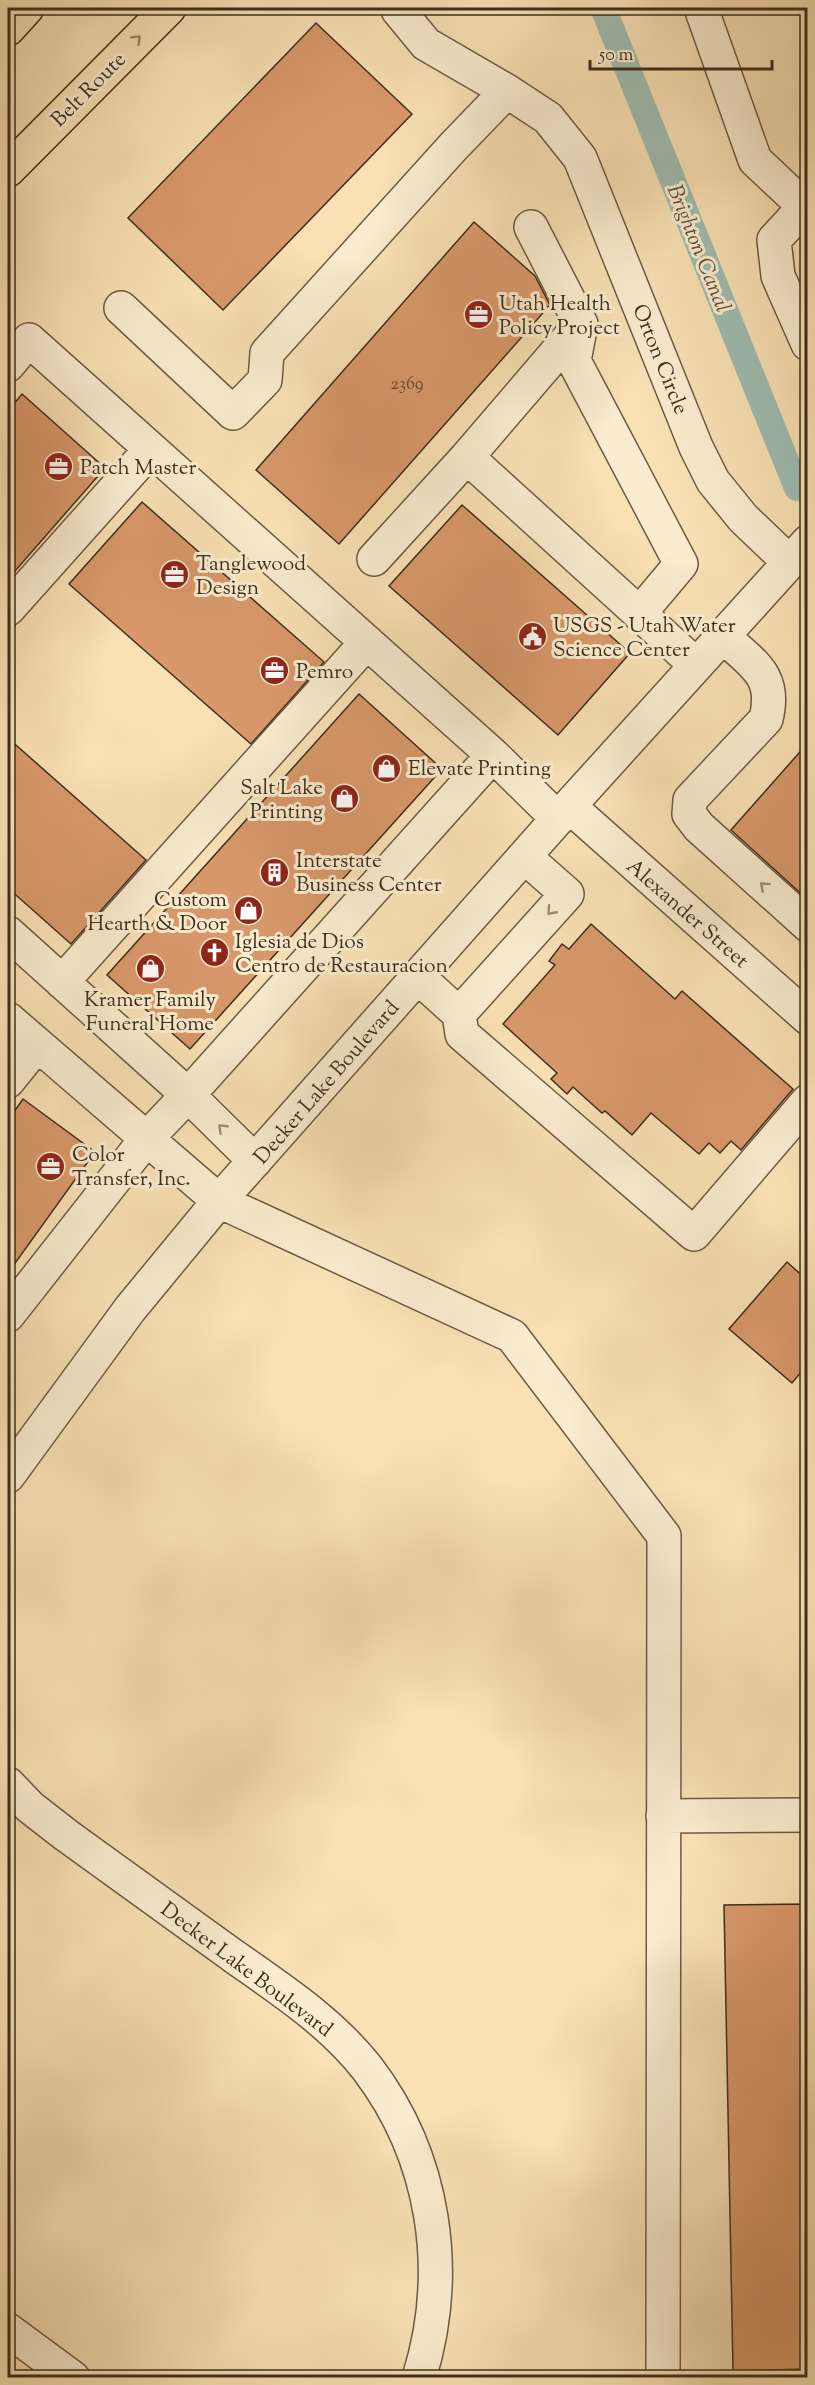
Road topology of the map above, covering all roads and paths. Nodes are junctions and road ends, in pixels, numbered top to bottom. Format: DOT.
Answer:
graph roads {
  1 [pos="27,8"];
  2 [pos="168,8"];
  3 [pos="401,8"];
  4 [pos="701,8"];
  5 [pos="8,29"];
  6 [pos="507,91"];
  7 [pos="8,170"];
  8 [pos="806,207"];
  9 [pos="531,227"];
  10 [pos="121,308"];
  11 [pos="581,324"];
  12 [pos="807,344"];
  13 [pos="8,365"];
  14 [pos="151,449"];
  15 [pos="467,457"];
  16 [pos="798,552"];
  17 [pos="374,560"];
  18 [pos="8,609"];
  19 [pos="639,614"];
  20 [pos="723,636"];
  21 [pos="367,642"];
  22 [pos="696,665"];
  23 [pos="493,755"];
  24 [pos="564,813"];
  25 [pos="525,857"];
  26 [pos="807,925"];
  27 [pos="8,933"];
  28 [pos="418,977"];
  29 [pos="62,982"];
  30 [pos="459,1014"];
  31 [pos="8,1018"];
  32 [pos="807,1018"];
  33 [pos="37,1045"];
  34 [pos="8,1081"];
  35 [pos="188,1095"];
  36 [pos="807,1101"];
  37 [pos="147,1138"];
  38 [pos="255,1161"];
  39 [pos="219,1201"];
  40 [pos="8,1315"];
  41 [pos="8,1476"];
  42 [pos="8,1784"];
  43 [pos="807,1815"];
  44 [pos="663,1816"];
  45 [pos="8,2330"];
  46 [pos="73,2378"];
  47 [pos="419,2378"];
  48 [pos="663,2378"];
  1 -- 5 [label="highway"];
  7 -- 2 [label="highway, Belt Route, one-way"];
  3 -- 6 [label="street, Orton Circle"];
  4 -- 8 [label="street"];
  6 -- 10 [label="street"];
  6 -- 16 [label="street, Orton Circle"];
  8 -- 12 [label="street"];
  9 -- 11 [label="street"];
  11 -- 15 [label="street"];
  11 -- 19 [label="street"];
  13 -- 14 [label="street, Alexander Street"];
  14 -- 18 [label="street"];
  14 -- 21 [label="street, Alexander Street"];
  15 -- 17 [label="street"];
  15 -- 19 [label="street"];
  16 -- 20 [label="street, Decker Lake Boulevard"];
  19 -- 22 [label="street"];
  20 -- 22 [label="street, Decker Lake Boulevard"];
  26 -- 20 [label="street, one-way"];
  21 -- 23 [label="street, Alexander Street"];
  21 -- 29 [label="street"];
  22 -- 24 [label="street, Decker Lake Boulevard"];
  23 -- 24 [label="street, Alexander Street"];
  23 -- 35 [label="street"];
  24 -- 25 [label="street, Decker Lake Boulevard"];
  24 -- 32 [label="street, Alexander Street"];
  25 -- 28 [label="street, Decker Lake Boulevard"];
  25 -- 30 [label="street, one-way"];
  27 -- 29 [label="street"];
  28 -- 30 [label="street"];
  28 -- 38 [label="street, Decker Lake Boulevard"];
  29 -- 35 [label="street"];
  30 -- 36 [label="street"];
  31 -- 33 [label="street"];
  33 -- 34 [label="street"];
  33 -- 37 [label="street"];
  35 -- 37 [label="street"];
  38 -- 35 [label="street, one-way"];
  37 -- 39 [label="street"];
  37 -- 40 [label="street"];
  38 -- 39 [label="street, Decker Lake Boulevard"];
  39 -- 41 [label="street, Decker Lake Boulevard"];
  39 -- 44 [label="street"];
  42 -- 47 [label="street, Decker Lake Boulevard"];
  43 -- 44 [label="street"];
  44 -- 48 [label="street"];
  45 -- 46 [label="street"];
}
